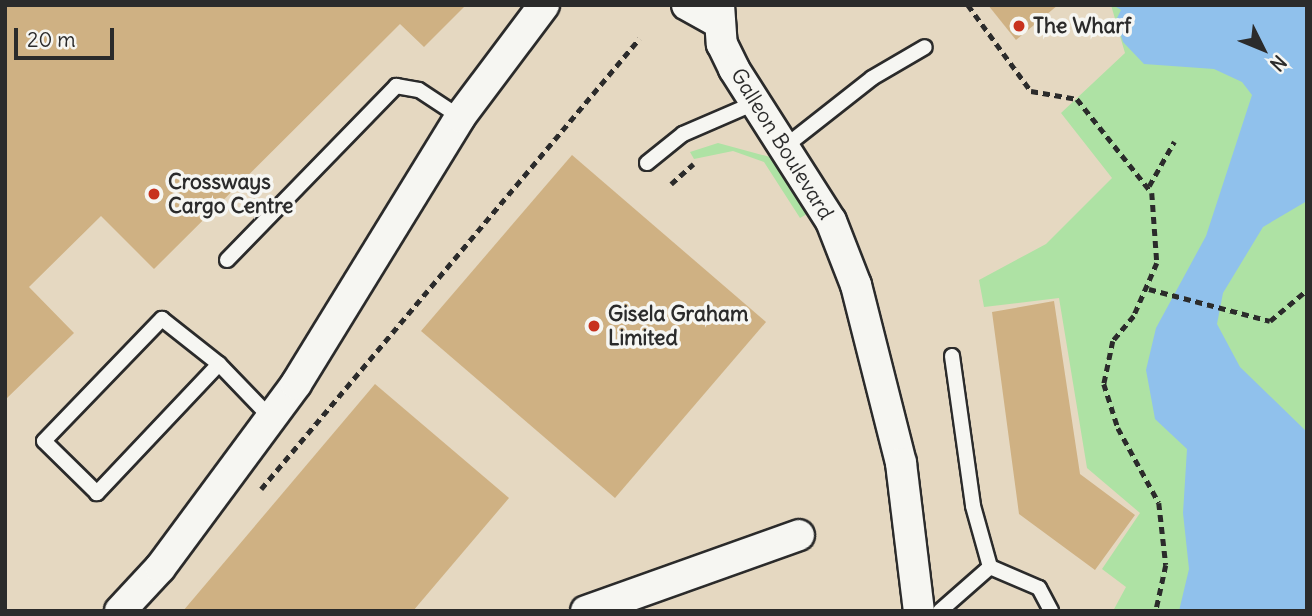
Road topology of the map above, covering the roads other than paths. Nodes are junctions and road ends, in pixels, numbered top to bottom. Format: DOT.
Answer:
graph roads {
  1 [pos="544,5"];
  2 [pos="687,5"];
  3 [pos="719,14"];
  4 [pos="925,47"];
  5 [pos="757,102"];
  6 [pos="460,117"];
  7 [pos="787,145"];
  8 [pos="647,163"];
  9 [pos="226,260"];
  10 [pos="952,356"];
  11 [pos="219,364"];
  12 [pos="269,416"];
  13 [pos="799,535"];
  14 [pos="990,567"];
  15 [pos="120,611"];
  16 [pos="586,611"];
  17 [pos="919,611"];
  18 [pos="940,611"];
  19 [pos="1051,611"];
  1 -- 6 [label="street"];
  2 -- 3 [label="street"];
  3 -- 5 [label="street, Galleon Boulevard"];
  4 -- 7 [label="lane"];
  5 -- 7 [label="street, Galleon Boulevard"];
  5 -- 8 [label="lane"];
  6 -- 9 [label="lane"];
  6 -- 12 [label="street"];
  7 -- 17 [label="street, Galleon Boulevard"];
  10 -- 14 [label="lane"];
  11 -- 11 [label="lane"];
  11 -- 12 [label="lane"];
  12 -- 15 [label="street"];
  13 -- 16 [label="street"];
  14 -- 18 [label="lane"];
  14 -- 19 [label="lane"];
}
